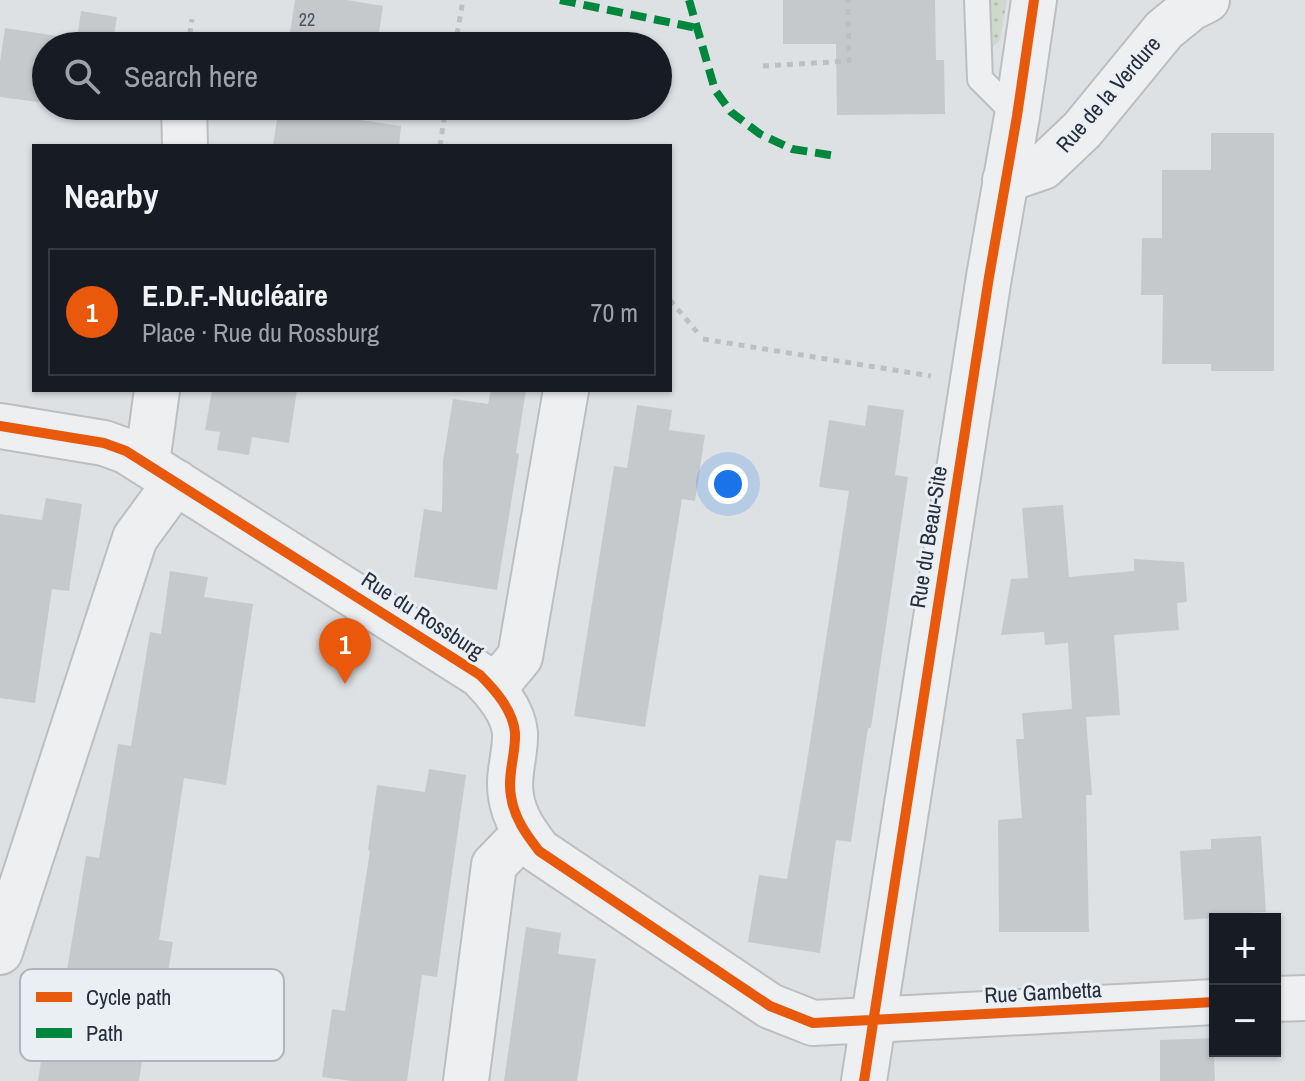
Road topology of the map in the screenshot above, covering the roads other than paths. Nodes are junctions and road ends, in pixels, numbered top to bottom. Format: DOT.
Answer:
graph roads {
  1 [pos="977,0"];
  2 [pos="1034,0"];
  3 [pos="1207,0"];
  4 [pos="1017,116"];
  5 [pos="184,120"];
  6 [pos="185,144"];
  7 [pos="1005,180"];
  8 [pos="157,392"];
  9 [pos="566,392"];
  10 [pos="0,426"];
  11 [pos="162,472"];
  12 [pos="494,688"];
  13 [pos="525,833"];
  14 [pos="0,952"];
  15 [pos="1305,998"];
  16 [pos="1281,999"];
  17 [pos="1209,1002"];
  18 [pos="873,1021"];
  19 [pos="466,1081"];
  20 [pos="864,1081"];
  1 -- 4 [label="lane"];
  2 -- 4 [label="street, Rue du Beau-Site"];
  3 -- 7 [label="street, Rue de la Verdure"];
  4 -- 7 [label="street, Rue du Beau-Site"];
  5 -- 6 [label="street"];
  7 -- 18 [label="street, Rue du Beau-Site"];
  8 -- 11 [label="street"];
  9 -- 12 [label="street, Rue du Rossburg"];
  10 -- 11 [label="street, Rue du Rossburg"];
  11 -- 12 [label="street, Rue du Rossburg"];
  11 -- 14 [label="street"];
  12 -- 13 [label="street, Rue du Rossburg"];
  13 -- 18 [label="street, Rue du Rossburg"];
  13 -- 19 [label="street"];
  15 -- 16 [label="street"];
  17 -- 18 [label="street, Rue Gambetta"];
  18 -- 20 [label="street, Rue du Beau-Site"];
}
